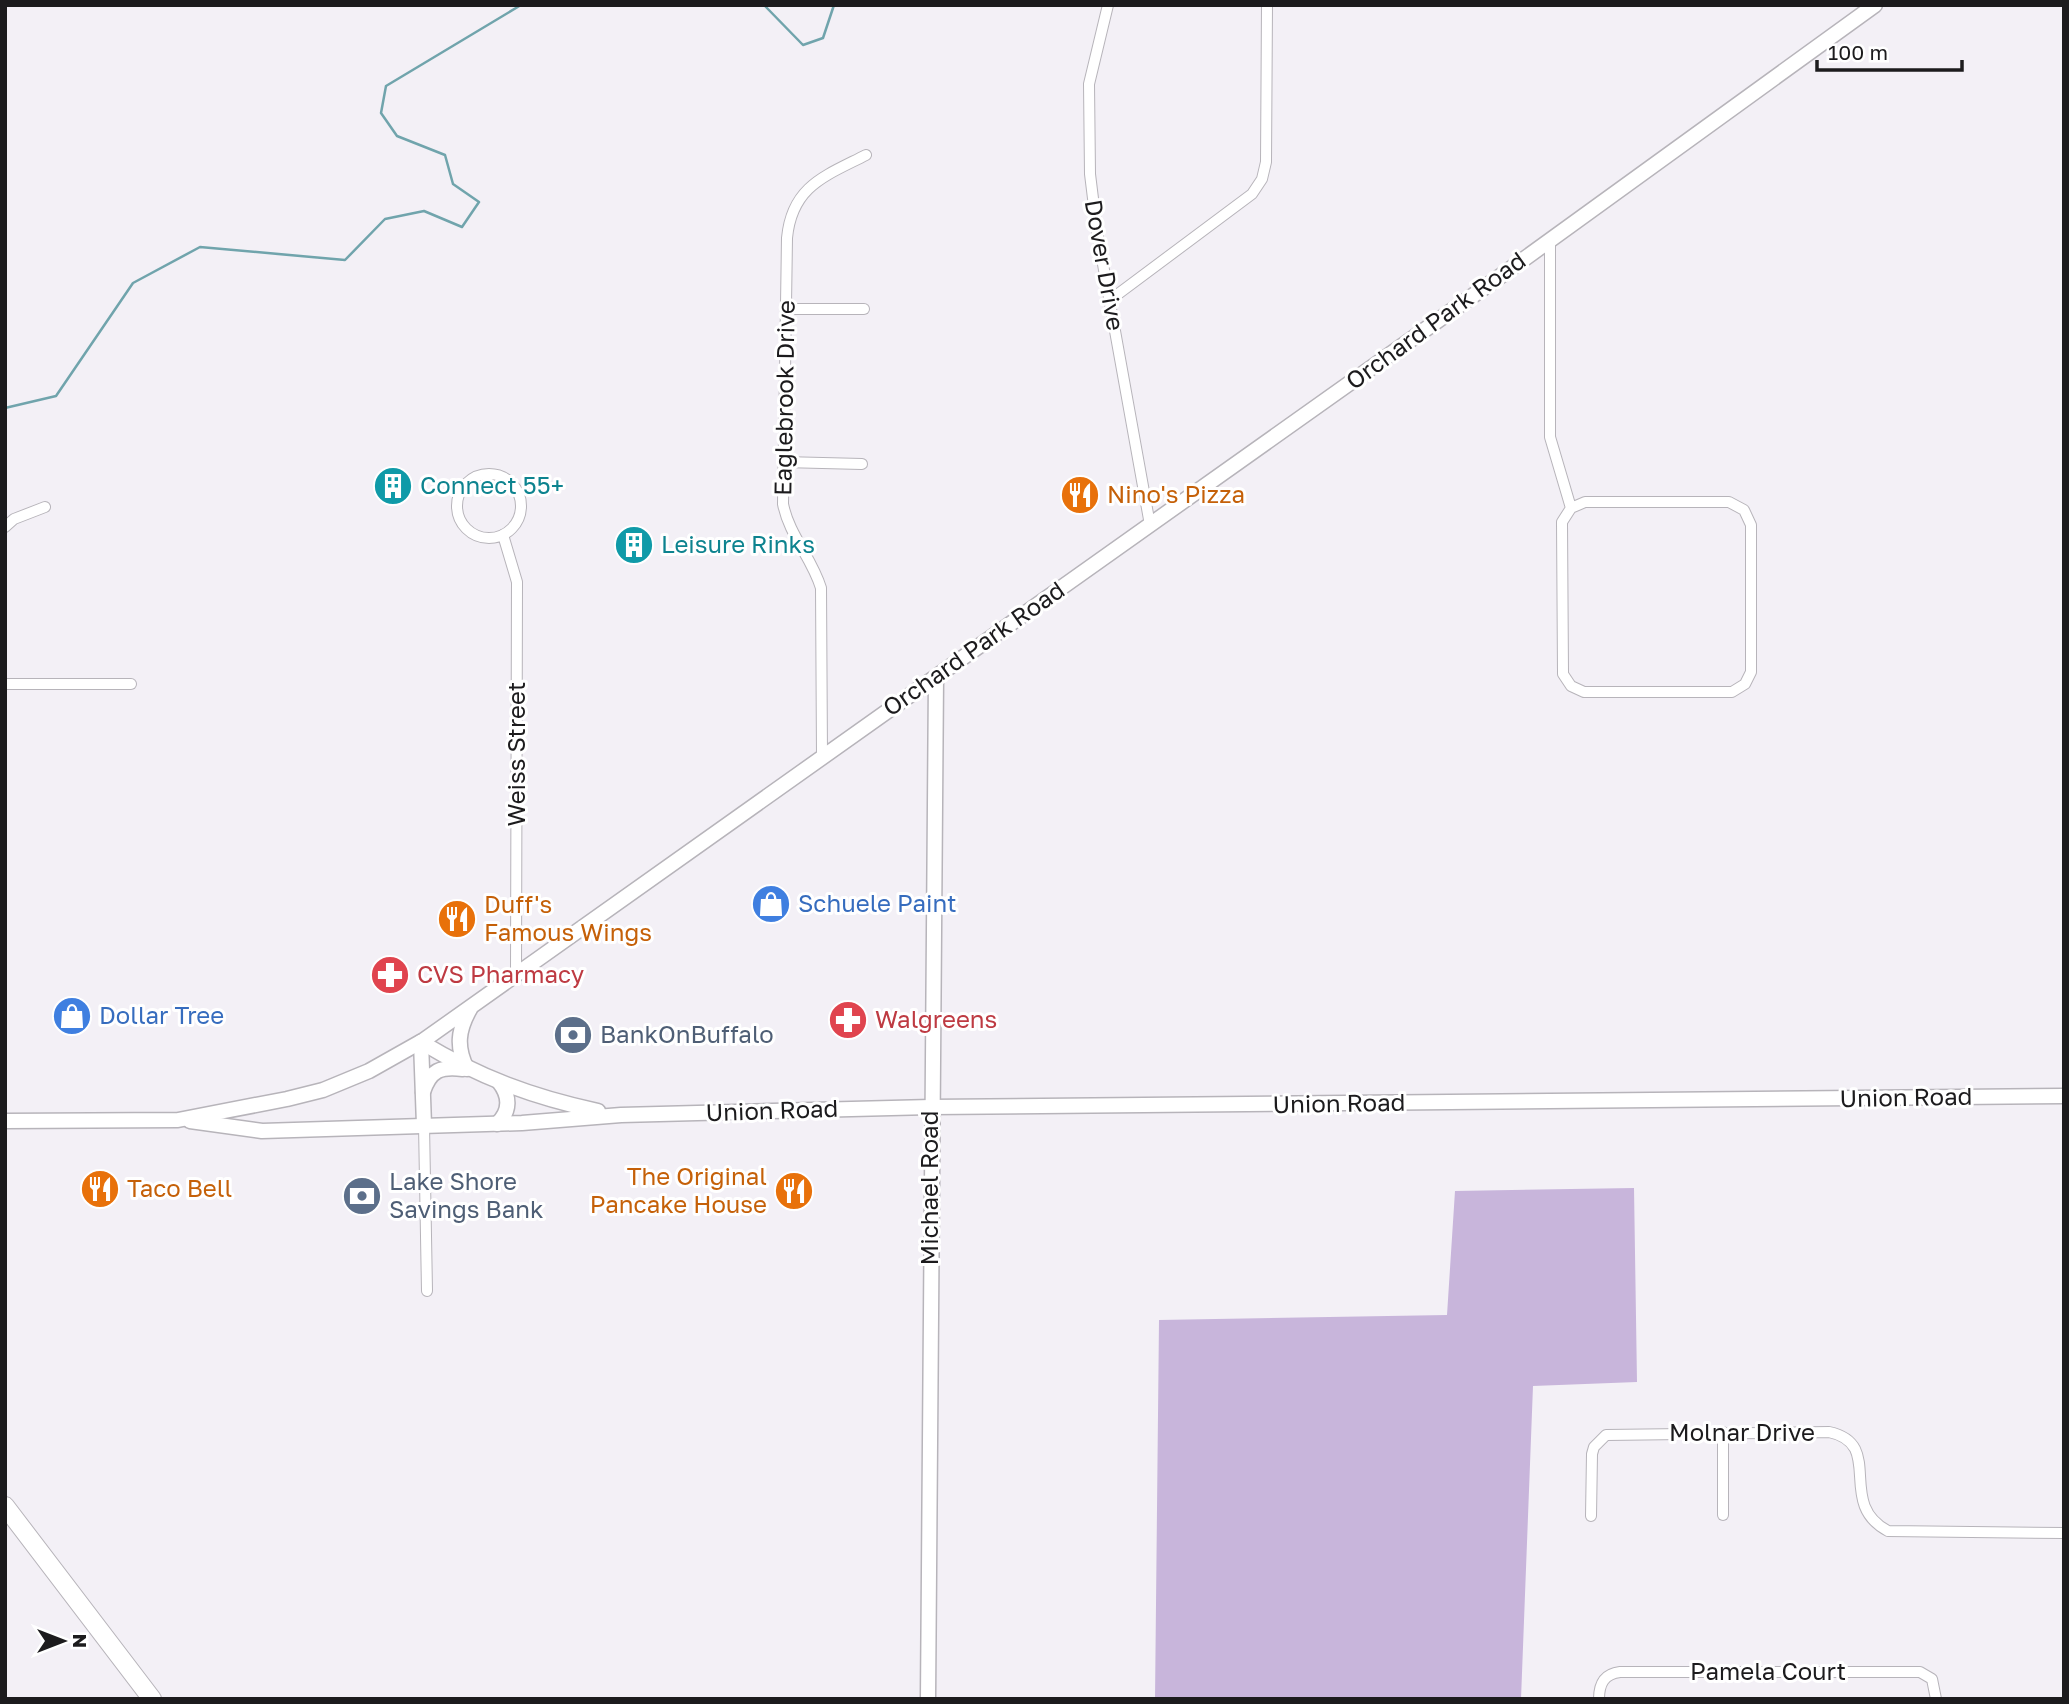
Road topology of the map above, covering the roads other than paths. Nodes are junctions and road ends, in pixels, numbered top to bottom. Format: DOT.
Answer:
graph roads {
  1 [pos="1108,5"];
  2 [pos="1266,5"];
  3 [pos="1875,5"];
  4 [pos="866,155"];
  5 [pos="1550,240"];
  6 [pos="1110,300"];
  7 [pos="786,309"];
  8 [pos="864,309"];
  9 [pos="783,463"];
  10 [pos="862,464"];
  11 [pos="45,507"];
  12 [pos="1571,508"];
  13 [pos="1150,525"];
  14 [pos="5,527"];
  15 [pos="503,535"];
  16 [pos="936,677"];
  17 [pos="5,684"];
  18 [pos="131,684"];
  19 [pos="822,756"];
  20 [pos="516,975"];
  21 [pos="472,1006"];
  22 [pos="421,1042"];
  23 [pos="468,1070"];
  24 [pos="499,1082"];
  25 [pos="422,1096"];
  26 [pos="2064,1096"];
  27 [pos="931,1107"];
  28 [pos="615,1115"];
  29 [pos="178,1120"];
  30 [pos="5,1121"];
  31 [pos="497,1124"];
  32 [pos="424,1125"];
  33 [pos="427,1291"];
  34 [pos="1723,1432"];
  35 [pos="5,1506"];
  36 [pos="1723,1515"];
  37 [pos="1591,1516"];
  38 [pos="2064,1534"];
  39 [pos="152,1699"];
  40 [pos="928,1699"];
  41 [pos="1599,1699"];
  42 [pos="1936,1699"];
  1 -- 6 [label="street, Dover Drive"];
  2 -- 6 [label="street"];
  3 -- 5 [label="main road, Orchard Park Road"];
  4 -- 7 [label="street, Eaglebrook Drive"];
  5 -- 12 [label="street"];
  5 -- 13 [label="main road, Orchard Park Road"];
  6 -- 13 [label="street, Dover Drive"];
  7 -- 8 [label="street"];
  7 -- 9 [label="street, Eaglebrook Drive"];
  9 -- 10 [label="street"];
  9 -- 19 [label="street, Eaglebrook Drive"];
  11 -- 14 [label="street"];
  12 -- 12 [label="street"];
  13 -- 16 [label="main road, Orchard Park Road"];
  15 -- 15 [label="street"];
  15 -- 20 [label="street, Weiss Street"];
  16 -- 19 [label="main road, Orchard Park Road"];
  16 -- 27 [label="main road, Michael Road"];
  17 -- 18 [label="street"];
  19 -- 20 [label="main road, Orchard Park Road"];
  20 -- 21 [label="main road, Orchard Park Road"];
  21 -- 22 [label="main road, Orchard Park Road"];
  21 -- 23 [label="main road"];
  22 -- 23 [label="main road, Union Road"];
  22 -- 25 [label="main road"];
  22 -- 29 [label="main road, Orchard Park Road"];
  23 -- 24 [label="main road, Union Road"];
  23 -- 25 [label="main road"];
  24 -- 28 [label="main road, Union Road"];
  24 -- 31 [label="main road"];
  25 -- 32 [label="main road"];
  26 -- 27 [label="main road, Union Road"];
  27 -- 28 [label="main road, Union Road"];
  27 -- 40 [label="main road, Michael Road"];
  28 -- 31 [label="main road, Union Road"];
  29 -- 30 [label="main road, Orchard Park Road"];
  29 -- 32 [label="main road, Union Road"];
  31 -- 32 [label="main road, Union Road"];
  32 -- 33 [label="street"];
  34 -- 36 [label="street"];
  34 -- 37 [label="street, Molnar Drive"];
  34 -- 38 [label="street, Molnar Drive"];
  35 -- 39 [label="highway"];
  41 -- 42 [label="street, Pamela Court"];
}
